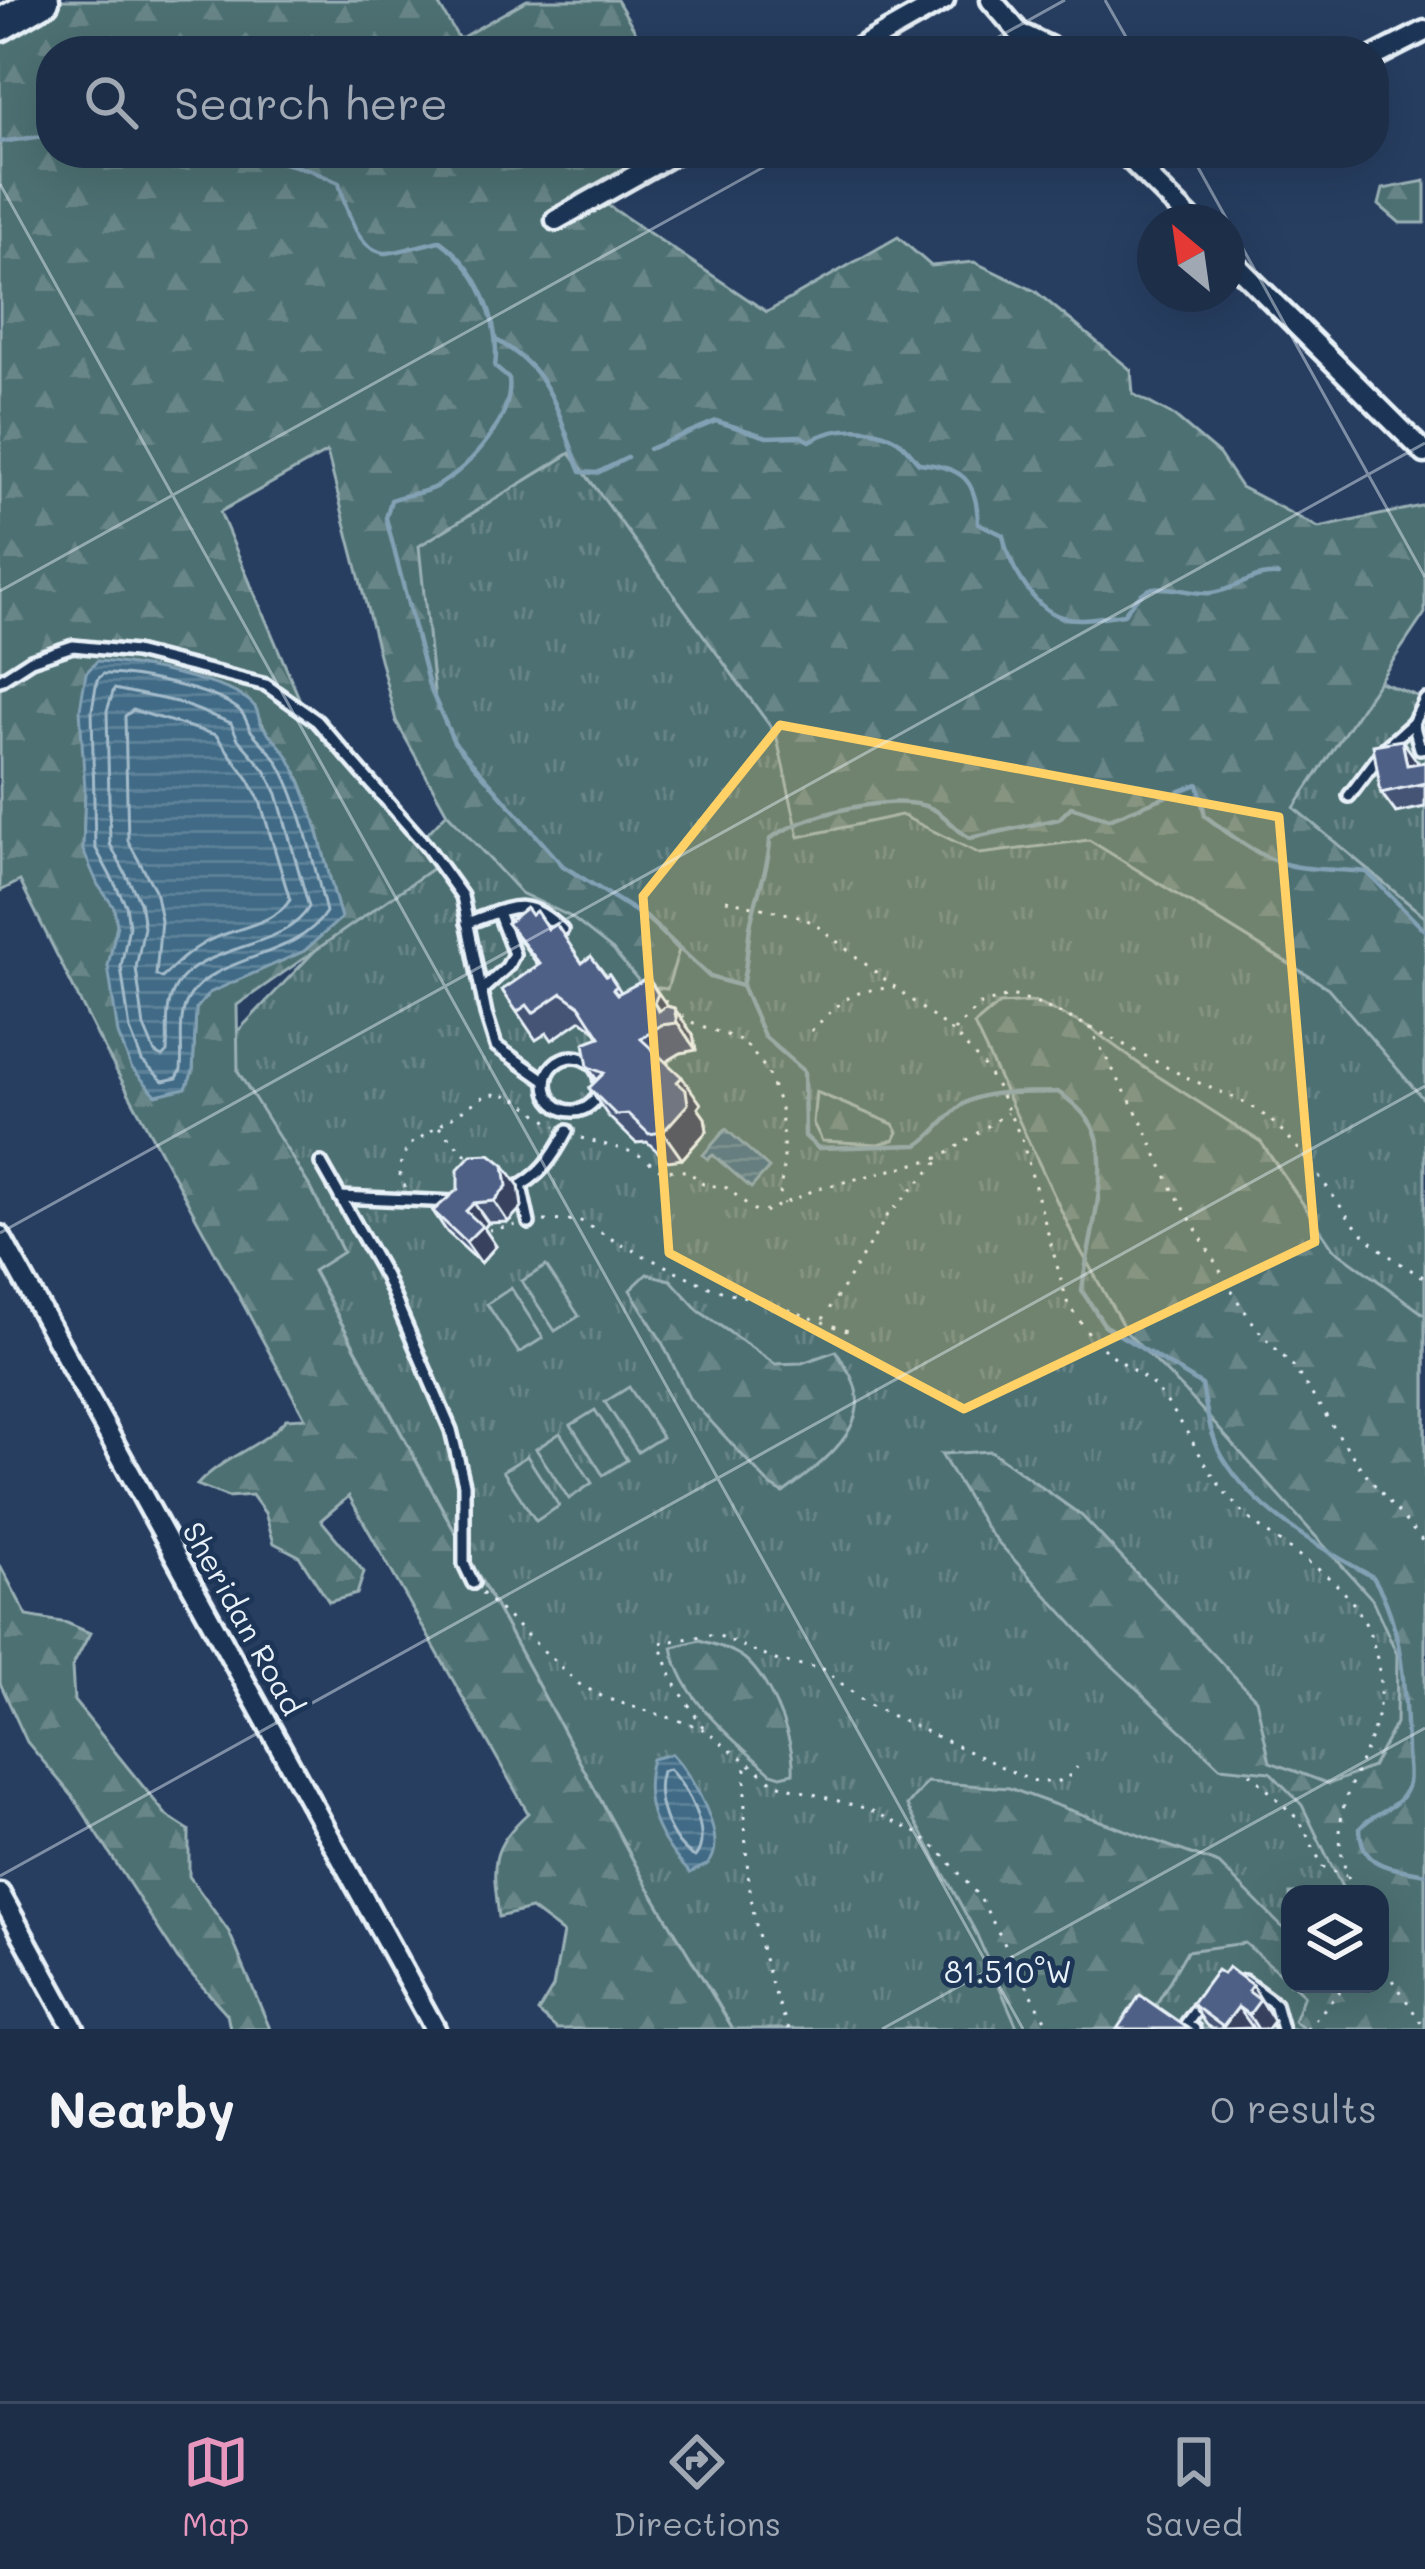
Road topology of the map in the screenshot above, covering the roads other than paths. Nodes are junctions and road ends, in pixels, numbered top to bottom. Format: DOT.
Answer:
graph roads {
  1 [pos="43,0"];
  2 [pos="944,0"];
  3 [pos="992,0"];
  4 [pos="0,25"];
  5 [pos="1425,31"];
  6 [pos="1022,34"];
  7 [pos="880,36"];
  8 [pos="1026,36"];
  9 [pos="1389,49"];
  10 [pos="648,168"];
  11 [pos="1139,168"];
  12 [pos="1150,168"];
  13 [pos="1150,179"];
  14 [pos="1175,204"];
  15 [pos="556,220"];
  16 [pos="1245,274"];
  17 [pos="1425,453"];
  18 [pos="0,680"];
  19 [pos="1425,700"];
  20 [pos="1413,723"];
  21 [pos="1425,747"];
  22 [pos="1349,796"];
  23 [pos="498,912"];
  24 [pos="467,923"];
  25 [pos="562,930"];
  26 [pos="481,991"];
  27 [pos="546,1081"];
  28 [pos="567,1131"];
  29 [pos="321,1162"];
  30 [pos="521,1186"];
  31 [pos="500,1193"];
  32 [pos="340,1197"];
  33 [pos="466,1203"];
  34 [pos="529,1222"];
  35 [pos="0,1236"];
  36 [pos="472,1583"];
  37 [pos="0,1894"];
  38 [pos="1229,1978"];
  39 [pos="1206,1996"];
  40 [pos="74,2029"];
  41 [pos="435,2029"];
  42 [pos="1194,2029"];
  43 [pos="1282,2029"];
  1 -- 4 [label="main road"];
  2 -- 7 [label="street"];
  3 -- 6 [label="street"];
  5 -- 9 [label="street"];
  6 -- 8 [label="street"];
  10 -- 15 [label="street"];
  11 -- 13 [label="street"];
  12 -- 13 [label="street"];
  13 -- 14 [label="street"];
  16 -- 17 [label="street"];
  18 -- 24 [label="lane"];
  19 -- 20 [label="lane"];
  20 -- 21 [label="lane"];
  20 -- 22 [label="lane"];
  23 -- 24 [label="lane"];
  23 -- 25 [label="lane"];
  23 -- 26 [label="lane"];
  24 -- 26 [label="lane"];
  26 -- 27 [label="lane"];
  27 -- 27 [label="lane"];
  28 -- 30 [label="lane"];
  29 -- 32 [label="lane"];
  30 -- 31 [label="lane"];
  30 -- 34 [label="lane"];
  32 -- 33 [label="lane"];
  32 -- 36 [label="lane"];
  35 -- 41 [label="street, Sheridan Road"];
  37 -- 40 [label="street"];
  38 -- 43 [label="lane"];
  39 -- 42 [label="lane"];
}
